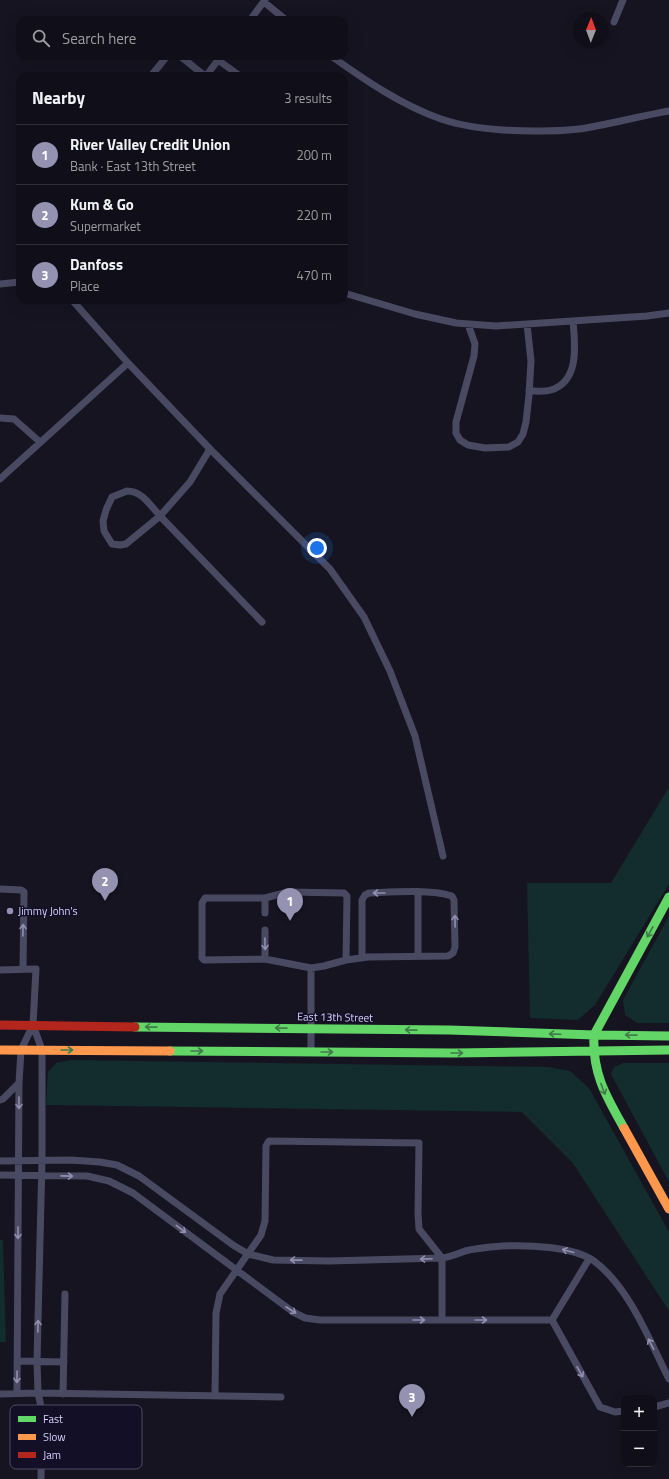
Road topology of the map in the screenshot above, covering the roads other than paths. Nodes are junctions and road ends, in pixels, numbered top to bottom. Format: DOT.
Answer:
graph roads {
  1 [pos="623,0"];
  2 [pos="264,1"];
  3 [pos="253,16"];
  4 [pos="281,16"];
  5 [pos="614,22"];
  6 [pos="164,60"];
  7 [pos="185,60"];
  8 [pos="218,60"];
  9 [pos="222,60"];
  10 [pos="337,60"];
  11 [pos="154,72"];
  12 [pos="200,72"];
  13 [pos="208,72"];
  14 [pos="236,72"];
  15 [pos="669,111"];
  16 [pos="16,282"];
  17 [pos="0,284"];
  18 [pos="348,294"];
  19 [pos="76,304"];
  20 [pos="669,313"];
  21 [pos="573,321"];
  22 [pos="468,324"];
  23 [pos="527,324"];
  24 [pos="128,363"];
  25 [pos="529,391"];
  26 [pos="0,418"];
  27 [pos="40,442"];
  28 [pos="210,448"];
  29 [pos="0,479"];
  30 [pos="160,516"];
  31 [pos="262,622"];
  32 [pos="443,856"];
  33 [pos="0,890"];
  34 [pos="418,892"];
  35 [pos="669,897"];
  36 [pos="265,898"];
  37 [pos="265,913"];
  38 [pos="265,930"];
  39 [pos="418,956"];
  40 [pos="265,958"];
  41 [pos="362,958"];
  42 [pos="346,960"];
  43 [pos="311,968"];
  44 [pos="23,969"];
  45 [pos="0,970"];
  46 [pos="0,1025"];
  47 [pos="34,1025"];
  48 [pos="311,1029"];
  49 [pos="594,1035"];
  50 [pos="669,1036"];
  51 [pos="0,1050"];
  52 [pos="21,1050"];
  53 [pos="42,1050"];
  54 [pos="669,1050"];
  55 [pos="593,1051"];
  56 [pos="310,1052"];
  57 [pos="19,1083"];
  58 [pos="0,1100"];
  59 [pos="0,1160"];
  60 [pos="42,1160"];
  61 [pos="18,1161"];
  62 [pos="0,1175"];
  63 [pos="18,1175"];
  64 [pos="42,1175"];
  65 [pos="669,1210"];
  66 [pos="248,1254"];
  67 [pos="442,1258"];
  68 [pos="589,1259"];
  69 [pos="237,1270"];
  70 [pos="65,1294"];
  71 [pos="442,1320"];
  72 [pos="552,1320"];
  73 [pos="17,1361"];
  74 [pos="37,1361"];
  75 [pos="64,1362"];
  76 [pos="669,1379"];
  77 [pos="17,1393"];
  78 [pos="38,1393"];
  79 [pos="0,1394"];
  80 [pos="63,1394"];
  81 [pos="215,1396"];
  82 [pos="281,1397"];
  83 [pos="669,1403"];
  84 [pos="41,1405"];
  85 [pos="657,1406"];
  86 [pos="621,1411"];
  87 [pos="41,1469"];
  88 [pos="41,1479"];
  1 -- 5 [label="lane"];
  2 -- 3 [label="lane"];
  2 -- 4 [label="lane"];
  6 -- 11 [label="lane"];
  7 -- 12 [label="lane"];
  8 -- 13 [label="lane"];
  9 -- 14 [label="lane"];
  10 -- 15 [label="lane"];
  16 -- 17 [label="lane"];
  18 -- 22 [label="lane"];
  19 -- 24 [label="lane"];
  20 -- 21 [label="lane"];
  21 -- 23 [label="lane"];
  21 -- 25 [label="lane"];
  22 -- 23 [label="lane"];
  22 -- 25 [label="lane"];
  23 -- 25 [label="lane"];
  24 -- 27 [label="lane"];
  24 -- 28 [label="lane"];
  26 -- 27 [label="lane"];
  27 -- 29 [label="lane"];
  28 -- 30 [label="lane"];
  28 -- 32 [label="lane"];
  30 -- 30 [label="lane"];
  30 -- 31 [label="lane"];
  44 -- 33 [label="lane, one-way"];
  34 -- 39 [label="lane"];
  39 -- 34 [label="lane, one-way"];
  34 -- 41 [label="lane, one-way"];
  35 -- 49 [label="main road, one-way"];
  36 -- 37 [label="lane"];
  36 -- 40 [label="lane"];
  36 -- 42 [label="lane"];
  38 -- 40 [label="lane, one-way"];
  39 -- 41 [label="lane"];
  40 -- 43 [label="lane"];
  41 -- 42 [label="lane"];
  42 -- 43 [label="lane"];
  43 -- 48 [label="lane"];
  44 -- 45 [label="lane"];
  44 -- 47 [label="lane"];
  46 -- 47 [label="main road, East 13th Street"];
  48 -- 47 [label="main road, East 13th Street, one-way"];
  47 -- 52 [label="lane"];
  47 -- 53 [label="lane"];
  49 -- 48 [label="main road, East 13th Street, one-way"];
  48 -- 56 [label="lane"];
  50 -- 49 [label="main road, East 13th Street, one-way"];
  49 -- 55 [label="main road"];
  51 -- 52 [label="main road"];
  52 -- 53 [label="main road"];
  52 -- 57 [label="lane"];
  53 -- 56 [label="main road, one-way"];
  53 -- 60 [label="lane"];
  54 -- 55 [label="main road"];
  56 -- 55 [label="main road, one-way"];
  55 -- 65 [label="main road, one-way"];
  57 -- 58 [label="lane"];
  57 -- 61 [label="lane, one-way"];
  59 -- 61 [label="lane"];
  60 -- 61 [label="lane"];
  60 -- 64 [label="lane"];
  60 -- 66 [label="lane"];
  61 -- 63 [label="lane"];
  62 -- 63 [label="lane"];
  63 -- 64 [label="lane"];
  63 -- 73 [label="lane, one-way"];
  64 -- 69 [label="lane, one-way"];
  74 -- 64 [label="lane, one-way"];
  67 -- 66 [label="lane, one-way"];
  66 -- 67 [label="lane"];
  66 -- 69 [label="lane"];
  68 -- 67 [label="lane, one-way"];
  67 -- 71 [label="lane"];
  68 -- 72 [label="lane"];
  76 -- 68 [label="lane, one-way"];
  69 -- 71 [label="lane, one-way"];
  69 -- 81 [label="lane"];
  70 -- 75 [label="lane"];
  71 -- 72 [label="lane, one-way"];
  72 -- 86 [label="lane, one-way"];
  73 -- 74 [label="lane"];
  73 -- 77 [label="lane, one-way"];
  74 -- 75 [label="lane"];
  74 -- 78 [label="lane"];
  75 -- 80 [label="lane"];
  77 -- 78 [label="lane"];
  77 -- 79 [label="lane"];
  78 -- 80 [label="lane"];
  78 -- 84 [label="lane"];
  80 -- 81 [label="lane"];
  81 -- 82 [label="lane"];
  83 -- 85 [label="lane"];
  87 -- 88 [label="lane"];
}
